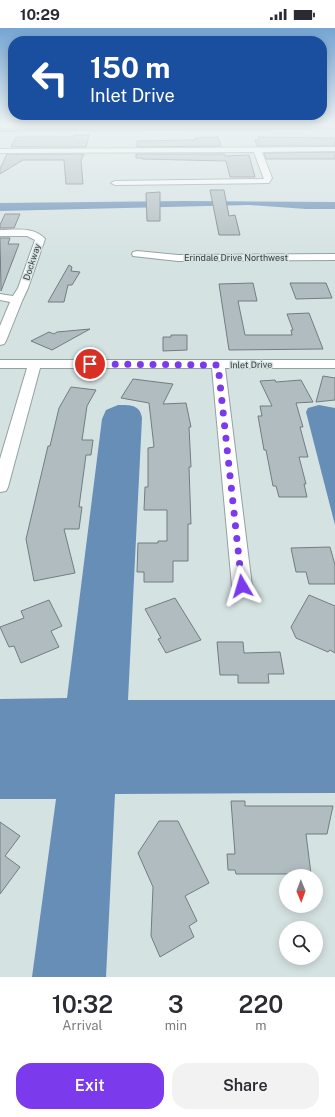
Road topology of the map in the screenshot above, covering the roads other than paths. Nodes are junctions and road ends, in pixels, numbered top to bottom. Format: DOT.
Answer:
graph roads {
  1 [pos="265,170"];
  2 [pos="115,183"];
  3 [pos="0,233"];
  4 [pos="137,254"];
  5 [pos="335,257"];
  6 [pos="0,297"];
  7 [pos="16,302"];
  8 [pos="0,341"];
  9 [pos="0,364"];
  10 [pos="335,364"];
  11 [pos="34,365"];
  12 [pos="218,365"];
  13 [pos="0,487"];
  14 [pos="242,586"];
  1 -- 2 [label="street"];
  3 -- 7 [label="street, Dockway"];
  4 -- 5 [label="street, Erindale Drive Northwest"];
  6 -- 7 [label="street"];
  7 -- 8 [label="street"];
  9 -- 11 [label="street, Inlet Drive"];
  10 -- 12 [label="street, Inlet Drive"];
  11 -- 12 [label="street, Inlet Drive"];
  11 -- 13 [label="street"];
  12 -- 14 [label="street"];
}
